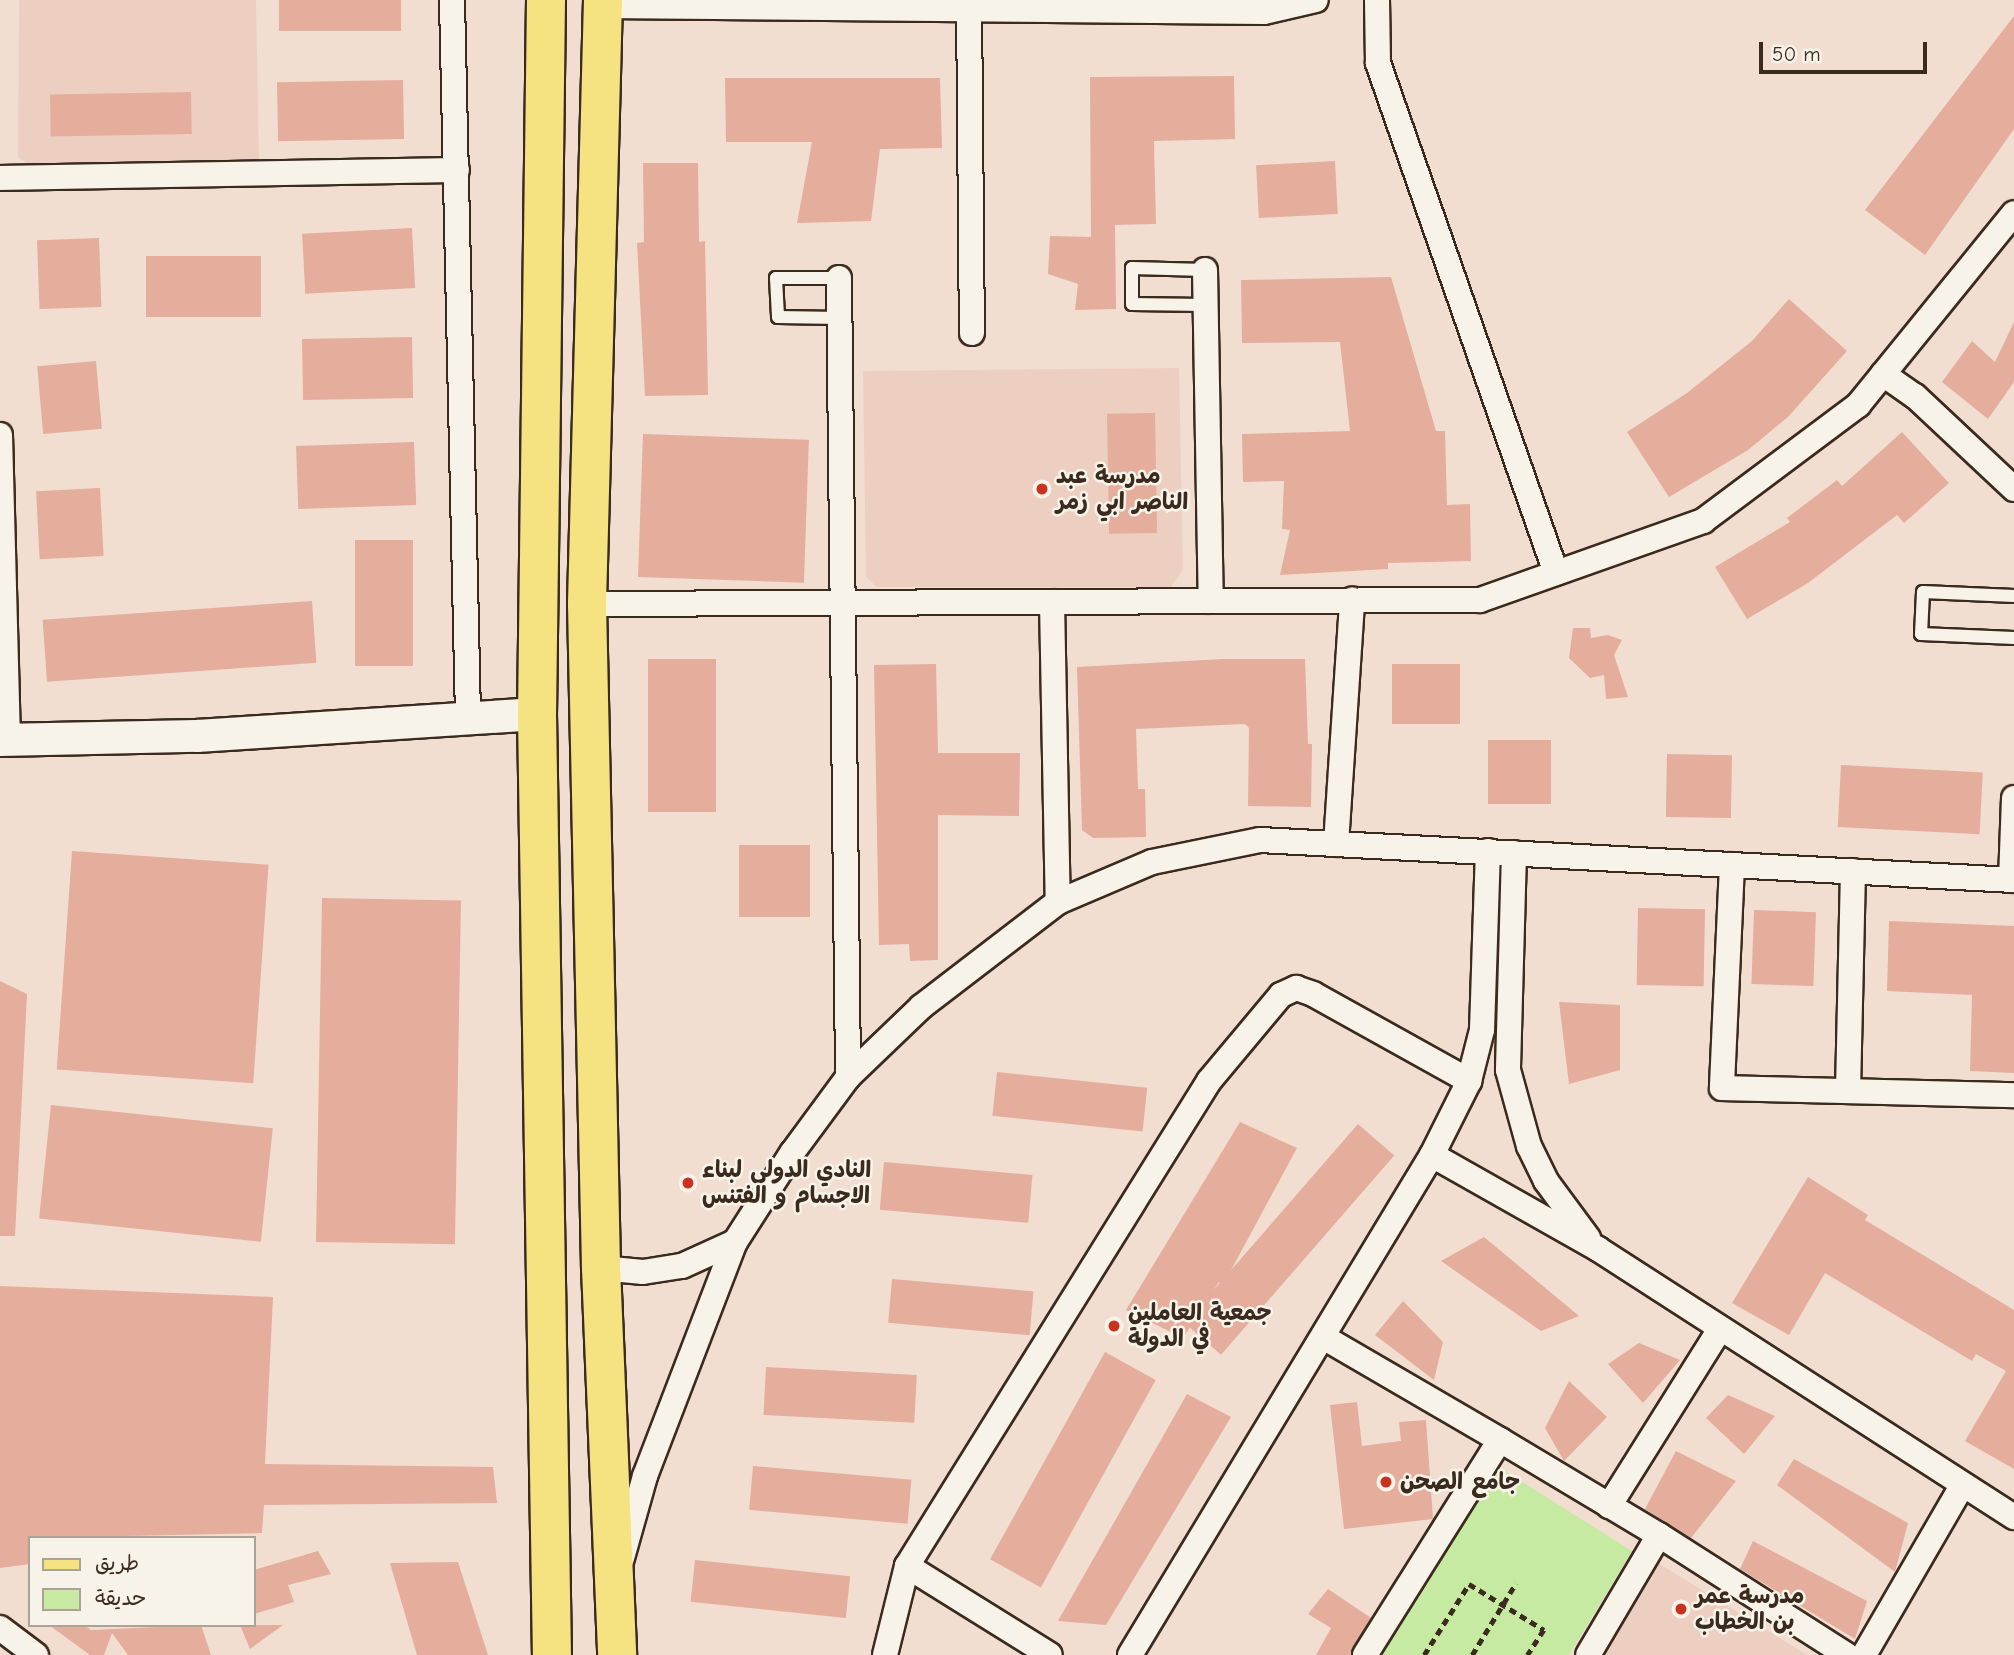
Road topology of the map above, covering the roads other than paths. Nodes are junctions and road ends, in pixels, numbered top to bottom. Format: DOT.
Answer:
graph roads {
  1 [pos="452,0"];
  2 [pos="545,0"];
  3 [pos="1316,0"];
  4 [pos="1377,0"];
  5 [pos="603,3"];
  6 [pos="759,4"];
  7 [pos="806,4"];
  8 [pos="969,5"];
  9 [pos="457,170"];
  10 [pos="0,178"];
  11 [pos="2014,213"];
  12 [pos="1205,270"];
  13 [pos="839,278"];
  14 [pos="1205,305"];
  15 [pos="840,318"];
  16 [pos="972,333"];
  17 [pos="1884,374"];
  18 [pos="0,435"];
  19 [pos="2014,489"];
  20 [pos="1,513"];
  21 [pos="1556,573"];
  22 [pos="2014,596"];
  23 [pos="1352,600"];
  24 [pos="1211,601"];
  25 [pos="1052,602"];
  26 [pos="845,603"];
  27 [pos="587,604"];
  28 [pos="2014,638"];
  29 [pos="537,714"];
  30 [pos="468,717"];
  31 [pos="4,741"];
  32 [pos="2014,798"];
  33 [pos="1336,844"];
  34 [pos="1488,851"];
  35 [pos="1514,853"];
  36 [pos="1732,865"];
  37 [pos="1853,871"];
  38 [pos="2012,880"];
  39 [pos="1059,902"];
  40 [pos="848,1077"];
  41 [pos="1469,1081"];
  42 [pos="1848,1091"];
  43 [pos="2014,1095"];
  44 [pos="1432,1155"];
  45 [pos="735,1242"];
  46 [pos="1598,1250"];
  47 [pos="601,1268"];
  48 [pos="1720,1329"];
  49 [pos="1323,1337"];
  50 [pos="1500,1440"];
  51 [pos="1962,1486"];
  52 [pos="1609,1506"];
  53 [pos="2014,1517"];
  54 [pos="1659,1535"];
  55 [pos="908,1566"];
  56 [pos="615,1586"];
  57 [pos="0,1629"];
  58 [pos="36,1655"];
  59 [pos="552,1655"];
  60 [pos="617,1655"];
  61 [pos="885,1655"];
  62 [pos="1050,1655"];
  63 [pos="1130,1655"];
  64 [pos="1365,1655"];
  65 [pos="1588,1655"];
  66 [pos="1847,1655"];
  67 [pos="1864,1655"];
  1 -- 9 [label="street"];
  2 -- 29 [label="main road"];
  3 -- 8 [label="street"];
  4 -- 21 [label="street"];
  5 -- 6 [label="street"];
  5 -- 27 [label="main road"];
  6 -- 7 [label="street"];
  7 -- 8 [label="street"];
  8 -- 16 [label="street"];
  9 -- 10 [label="street"];
  9 -- 30 [label="street"];
  11 -- 17 [label="street"];
  12 -- 14 [label="street"];
  12 -- 14 [label="lane"];
  13 -- 15 [label="street"];
  13 -- 15 [label="lane"];
  14 -- 24 [label="street"];
  15 -- 26 [label="street"];
  17 -- 19 [label="street"];
  17 -- 21 [label="street"];
  18 -- 20 [label="street"];
  20 -- 31 [label="street"];
  21 -- 23 [label="street"];
  22 -- 28 [label="lane"];
  23 -- 24 [label="street"];
  23 -- 33 [label="street"];
  24 -- 25 [label="street"];
  25 -- 26 [label="street"];
  25 -- 39 [label="street"];
  26 -- 27 [label="street"];
  26 -- 40 [label="street"];
  27 -- 47 [label="main road"];
  29 -- 30 [label="street"];
  29 -- 59 [label="main road"];
  30 -- 31 [label="street"];
  32 -- 38 [label="street"];
  33 -- 34 [label="street"];
  33 -- 39 [label="street"];
  34 -- 35 [label="street"];
  34 -- 41 [label="street"];
  35 -- 36 [label="street"];
  35 -- 46 [label="street"];
  36 -- 37 [label="street"];
  36 -- 42 [label="street"];
  37 -- 38 [label="street"];
  37 -- 42 [label="street"];
  39 -- 40 [label="street"];
  40 -- 45 [label="street"];
  41 -- 44 [label="street"];
  41 -- 55 [label="street"];
  42 -- 43 [label="street"];
  44 -- 46 [label="street"];
  44 -- 49 [label="street"];
  45 -- 47 [label="street"];
  45 -- 56 [label="street"];
  46 -- 48 [label="street"];
  47 -- 56 [label="main road"];
  48 -- 51 [label="street"];
  48 -- 52 [label="street"];
  49 -- 50 [label="street"];
  49 -- 63 [label="street"];
  50 -- 52 [label="street"];
  50 -- 64 [label="street"];
  51 -- 53 [label="street"];
  51 -- 67 [label="street"];
  52 -- 54 [label="street"];
  54 -- 65 [label="street"];
  54 -- 66 [label="street"];
  55 -- 61 [label="street"];
  55 -- 62 [label="street"];
  56 -- 60 [label="main road"];
  57 -- 58 [label="street"];
}
